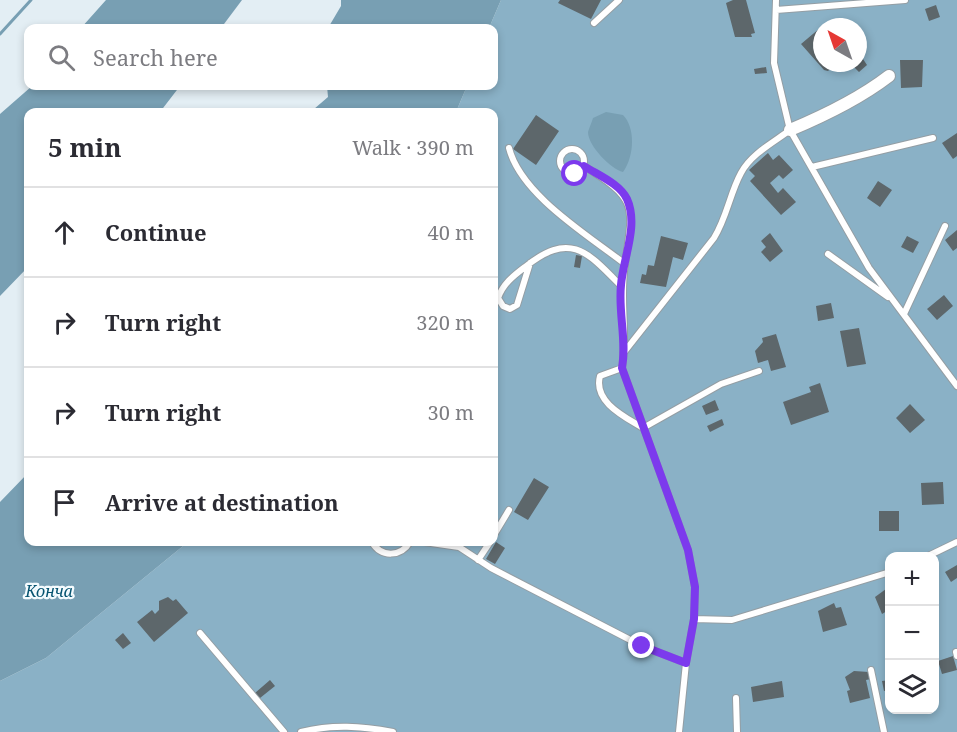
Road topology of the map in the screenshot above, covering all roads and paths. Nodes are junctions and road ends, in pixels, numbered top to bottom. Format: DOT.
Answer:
graph roads {
  1 [pos="619,0"];
  2 [pos="776,0"];
  3 [pos="905,0"];
  4 [pos="776,9"];
  5 [pos="594,23"];
  6 [pos="889,76"];
  7 [pos="790,130"];
  8 [pos="933,138"];
  9 [pos="509,148"];
  10 [pos="584,166"];
  11 [pos="812,167"];
  12 [pos="945,226"];
  13 [pos="828,254"];
  14 [pos="530,263"];
  15 [pos="625,264"];
  16 [pos="621,286"];
  17 [pos="892,300"];
  18 [pos="904,314"];
  19 [pos="625,351"];
  20 [pos="622,368"];
  21 [pos="759,371"];
  22 [pos="957,386"];
  23 [pos="643,428"];
  24 [pos="509,510"];
  25 [pos="498,528"];
  26 [pos="957,542"];
  27 [pos="375,546"];
  28 [pos="407,546"];
  29 [pos="452,546"];
  30 [pos="487,546"];
  31 [pos="936,552"];
  32 [pos="478,560"];
  33 [pos="885,574"];
  34 [pos="694,619"];
  35 [pos="200,633"];
  36 [pos="686,663"];
  37 [pos="872,670"];
  38 [pos="736,698"];
  39 [pos="284,732"];
  40 [pos="301,732"];
  41 [pos="393,732"];
  42 [pos="679,732"];
  43 [pos="737,732"];
  44 [pos="884,732"];
  1 -- 5 [label="lane"];
  2 -- 4 [label="lane"];
  3 -- 4 [label="lane"];
  4 -- 7 [label="lane"];
  6 -- 7 [label="street"];
  7 -- 11 [label="lane"];
  7 -- 19 [label="lane"];
  8 -- 11 [label="lane"];
  9 -- 15 [label="lane"];
  10 -- 10 [label="lane"];
  10 -- 15 [label="lane"];
  11 -- 17 [label="lane"];
  12 -- 18 [label="lane"];
  13 -- 17 [label="lane"];
  14 -- 14 [label="lane"];
  14 -- 16 [label="lane"];
  15 -- 16 [label="lane"];
  16 -- 19 [label="lane"];
  17 -- 18 [label="lane"];
  18 -- 22 [label="lane"];
  19 -- 20 [label="lane"];
  20 -- 23 [label="lane"];
  20 -- 23 [label="lane"];
  21 -- 23 [label="lane"];
  23 -- 34 [label="lane"];
  24 -- 25 [label="lane"];
  26 -- 31 [label="lane"];
  27 -- 28 [label="lane"];
  29 -- 32 [label="lane"];
  30 -- 32 [label="lane"];
  32 -- 36 [label="lane"];
  33 -- 34 [label="lane"];
  34 -- 36 [label="lane"];
  35 -- 39 [label="lane"];
  36 -- 42 [label="lane"];
  37 -- 44 [label="lane"];
  38 -- 43 [label="lane"];
  40 -- 41 [label="lane"];
}
